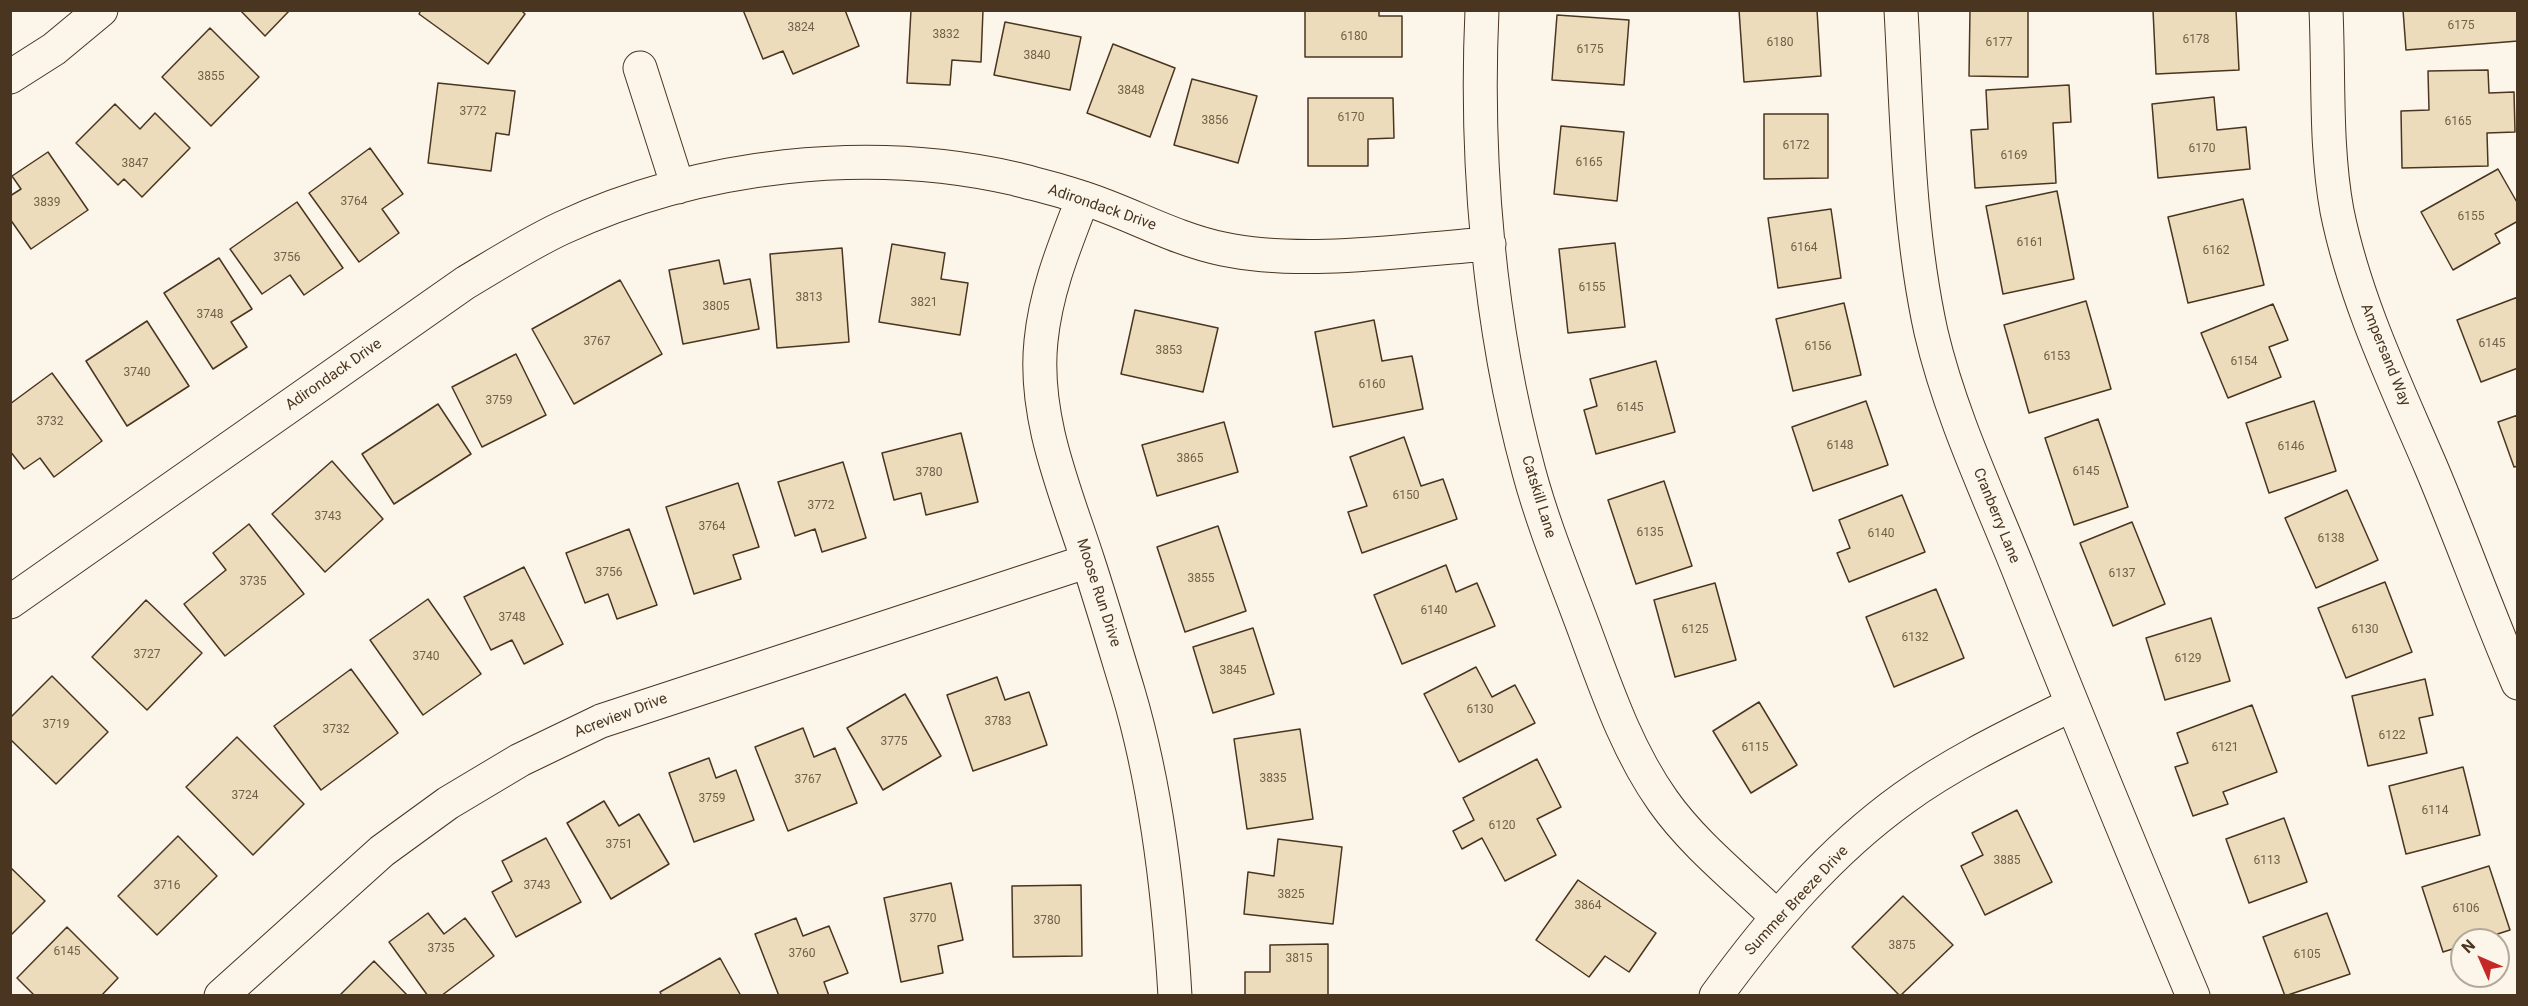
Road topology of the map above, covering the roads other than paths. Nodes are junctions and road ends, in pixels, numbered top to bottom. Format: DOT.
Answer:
graph roads {
  1 [pos="101,10"];
  2 [pos="1482,10"];
  3 [pos="1901,10"];
  4 [pos="2326,10"];
  5 [pos="640,68"];
  6 [pos="10,77"];
  7 [pos="678,186"];
  8 [pos="1083,198"];
  9 [pos="1489,244"];
  10 [pos="1088,561"];
  11 [pos="10,602"];
  12 [pos="2517,682"];
  13 [pos="2072,705"];
  14 [pos="1778,917"];
  15 [pos="221,996"];
  16 [pos="1175,996"];
  17 [pos="1716,996"];
  18 [pos="2193,996"];
  1 -- 6 [label="street"];
  2 -- 9 [label="street, Catskill Lane"];
  3 -- 13 [label="street, Cranberry Lane"];
  4 -- 12 [label="street, Ampersand Way"];
  5 -- 7 [label="street"];
  7 -- 8 [label="street, Adirondack Drive"];
  7 -- 11 [label="street, Adirondack Drive"];
  8 -- 9 [label="street, Adirondack Drive"];
  8 -- 10 [label="street, Moose Run Drive"];
  9 -- 14 [label="street, Catskill Lane"];
  10 -- 15 [label="street, Acreview Drive"];
  10 -- 16 [label="street, Moose Run Drive"];
  13 -- 14 [label="street, Summer Breeze Drive"];
  13 -- 18 [label="street, Cranberry Lane"];
  14 -- 17 [label="street, Summer Breeze Drive"];
}
